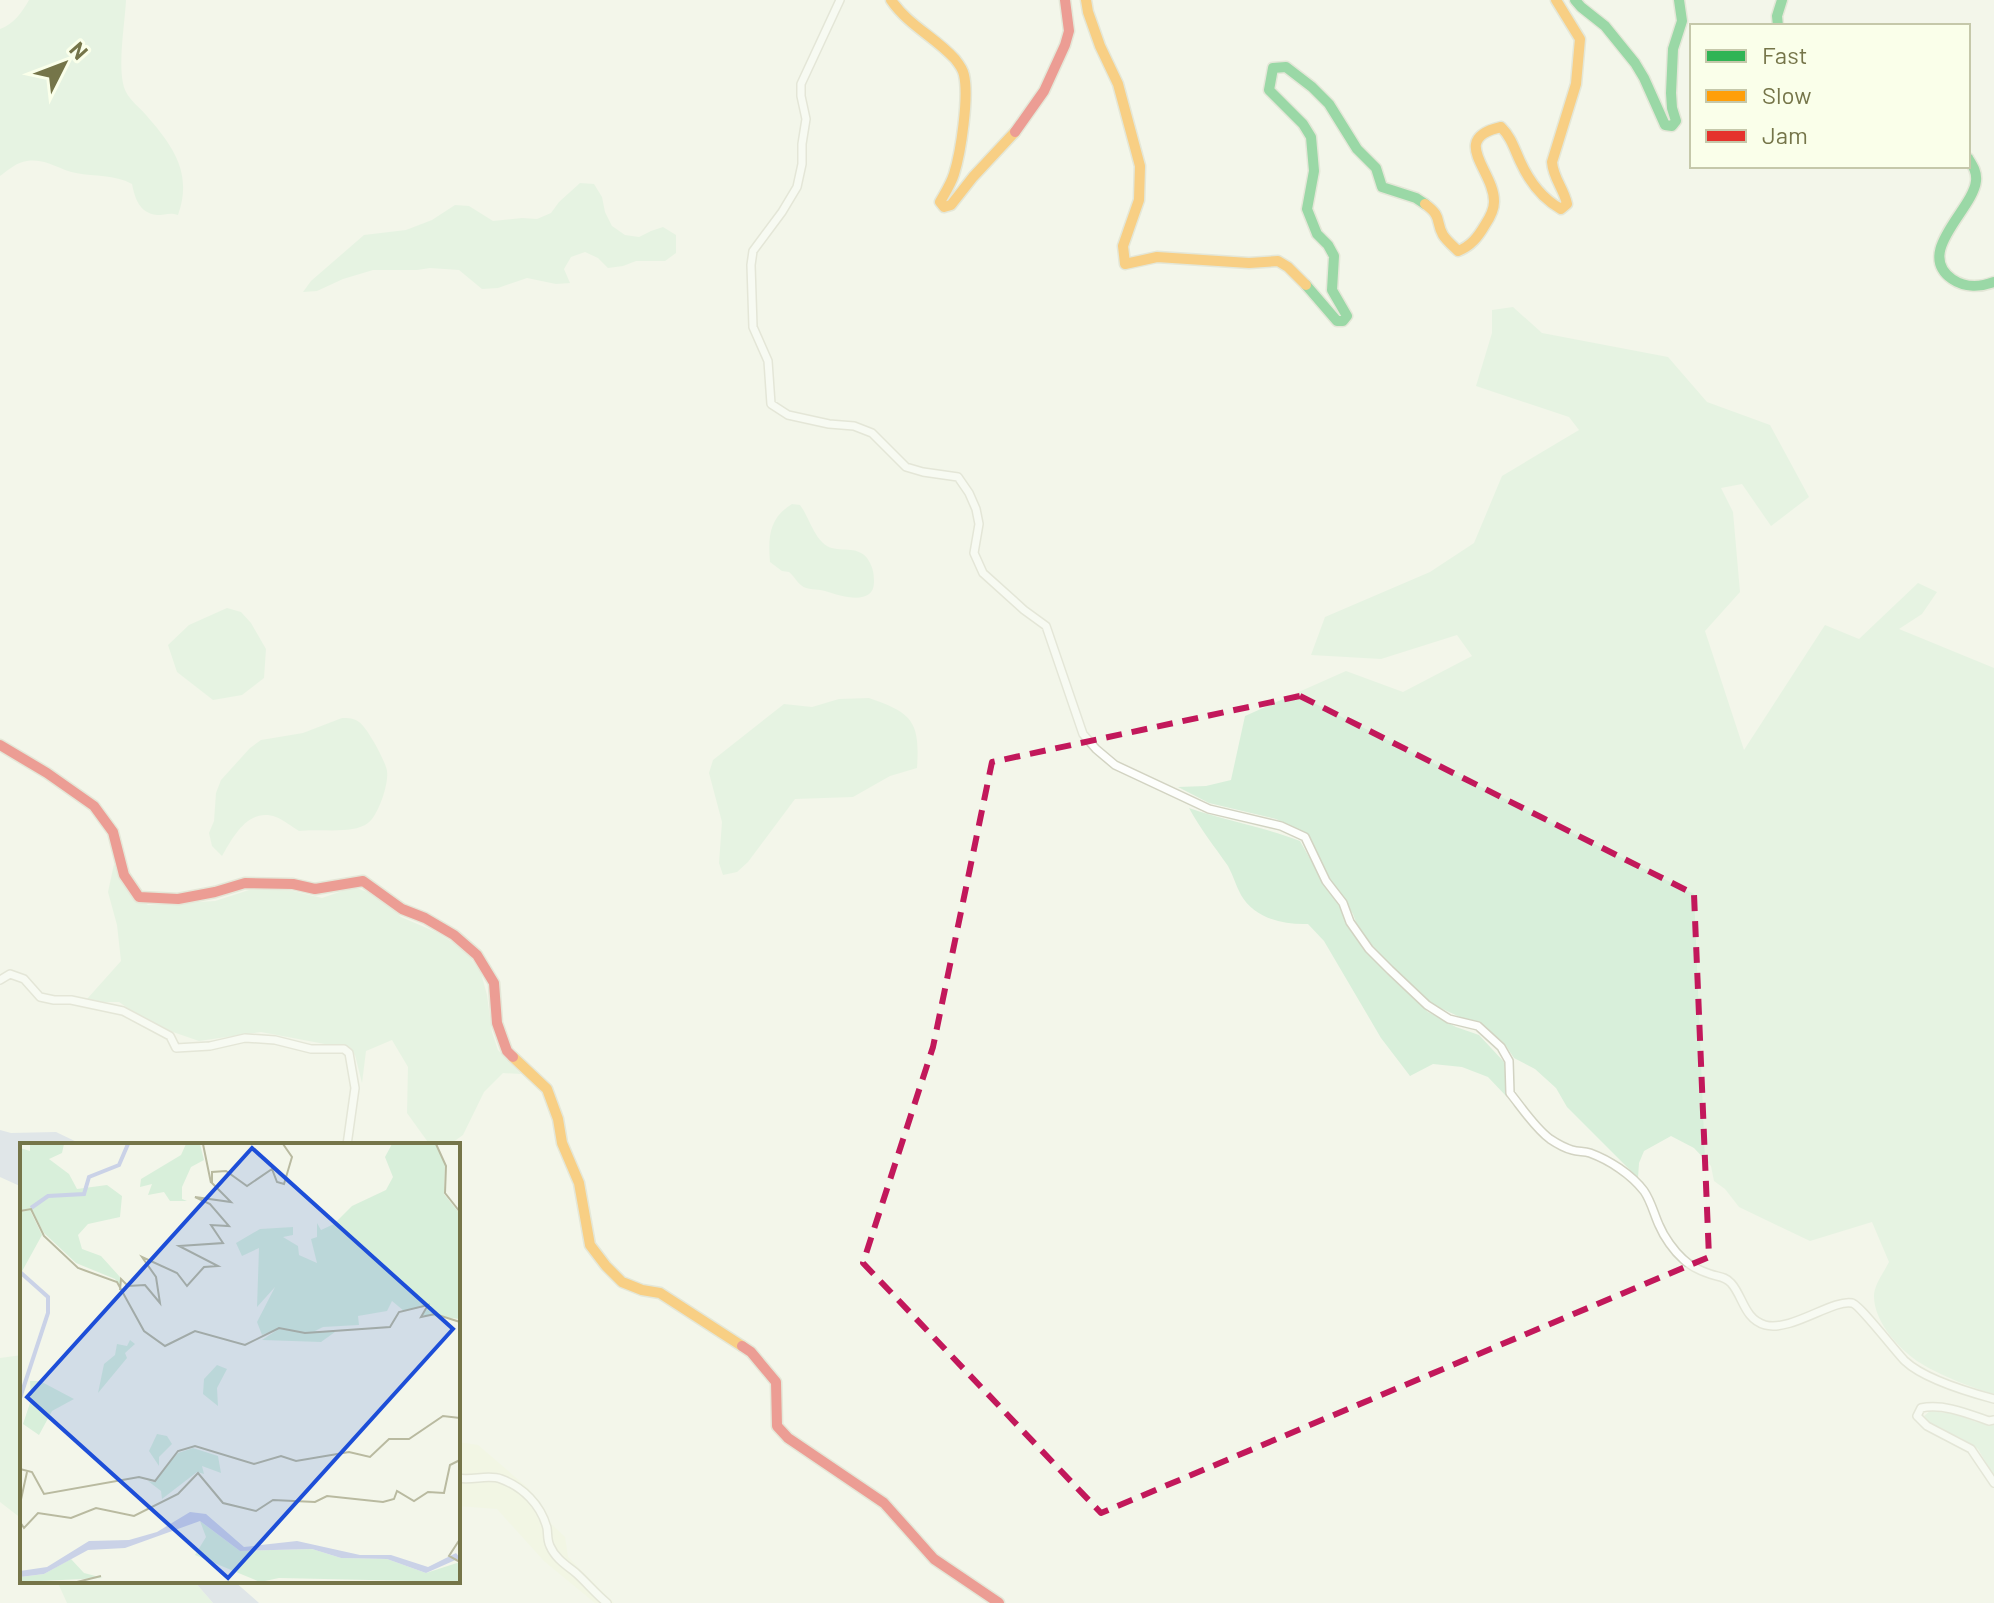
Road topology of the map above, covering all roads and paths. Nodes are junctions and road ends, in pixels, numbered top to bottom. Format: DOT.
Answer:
graph roads {
  1 [pos="840,0"];
  2 [pos="891,0"];
  3 [pos="1065,0"];
  4 [pos="1086,0"];
  5 [pos="1556,0"];
  6 [pos="1575,0"];
  7 [pos="1679,0"];
  8 [pos="1782,0"];
  9 [pos="1778,24"];
  10 [pos="1970,160"];
  11 [pos="1994,282"];
  12 [pos="0,745"];
  13 [pos="0,980"];
  14 [pos="347,1143"];
  15 [pos="1994,1399"];
  16 [pos="1994,1420"];
  17 [pos="460,1478"];
  18 [pos="1994,1483"];
  19 [pos="607,1603"];
  20 [pos="999,1603"];
  1 -- 15 [label="street"];
  2 -- 3 [label="street"];
  4 -- 5 [label="street"];
  6 -- 7 [label="street"];
  8 -- 9 [label="street"];
  10 -- 11 [label="street"];
  12 -- 20 [label="street"];
  13 -- 14 [label="street"];
  16 -- 18 [label="street"];
  17 -- 19 [label="street"];
}
